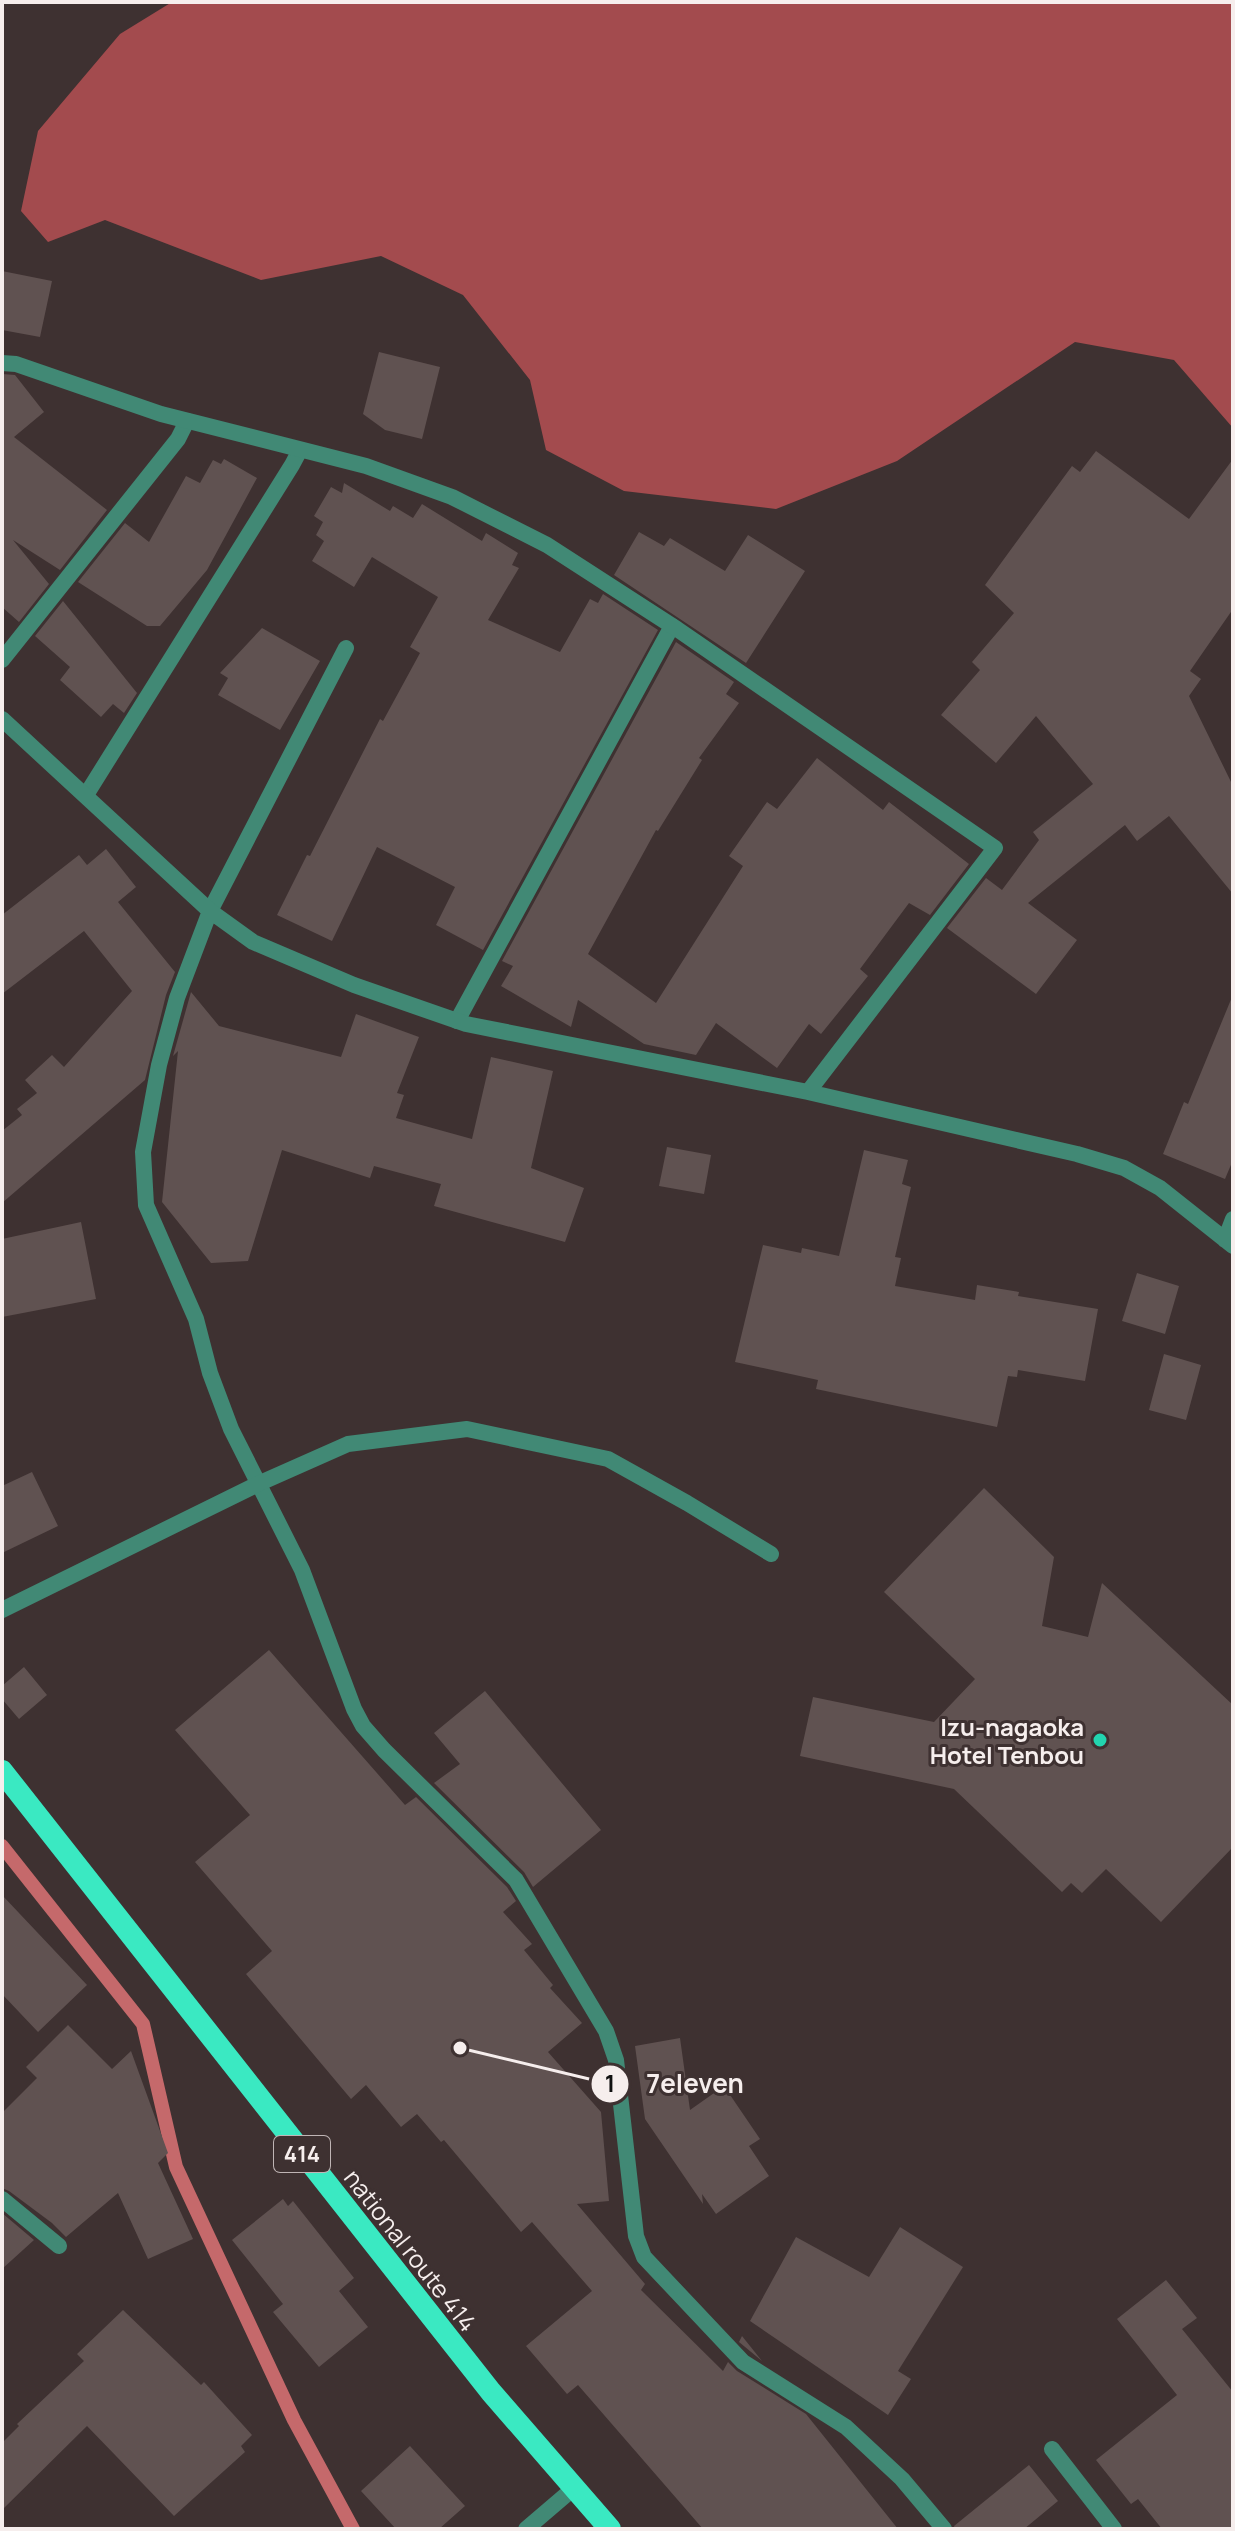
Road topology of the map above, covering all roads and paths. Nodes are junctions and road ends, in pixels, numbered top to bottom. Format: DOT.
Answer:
graph roads {
  1 [pos="2,363"];
  2 [pos="187,421"];
  3 [pos="300,450"];
  4 [pos="672,626"];
  5 [pos="346,648"];
  6 [pos="2,660"];
  7 [pos="2,719"];
  8 [pos="86,795"];
  9 [pos="210,911"];
  10 [pos="457,1021"];
  11 [pos="808,1092"];
  12 [pos="1233,1219"];
  13 [pos="1229,1243"];
  14 [pos="260,1483"];
  15 [pos="771,1554"];
  16 [pos="2,1610"];
  17 [pos="2,1771"];
  18 [pos="2,2199"];
  19 [pos="59,2246"];
  20 [pos="1052,2449"];
  21 [pos="574,2488"];
  22 [pos="526,2529"];
  23 [pos="610,2529"];
  24 [pos="944,2529"];
  25 [pos="1114,2529"];
  1 -- 2 [label="street"];
  2 -- 3 [label="street"];
  2 -- 6 [label="street"];
  3 -- 4 [label="street"];
  3 -- 8 [label="street"];
  4 -- 10 [label="street"];
  4 -- 11 [label="street"];
  5 -- 9 [label="street"];
  7 -- 8 [label="street"];
  8 -- 9 [label="street"];
  9 -- 10 [label="street"];
  9 -- 14 [label="street"];
  10 -- 11 [label="street"];
  11 -- 13 [label="street"];
  12 -- 13 [label="street"];
  14 -- 15 [label="street"];
  14 -- 16 [label="street"];
  14 -- 24 [label="street"];
  17 -- 21 [label="highway, national route 414 / 414"];
  18 -- 19 [label="street"];
  20 -- 25 [label="street"];
  21 -- 22 [label="street"];
  21 -- 23 [label="highway, national route 414 / 414"];
}
